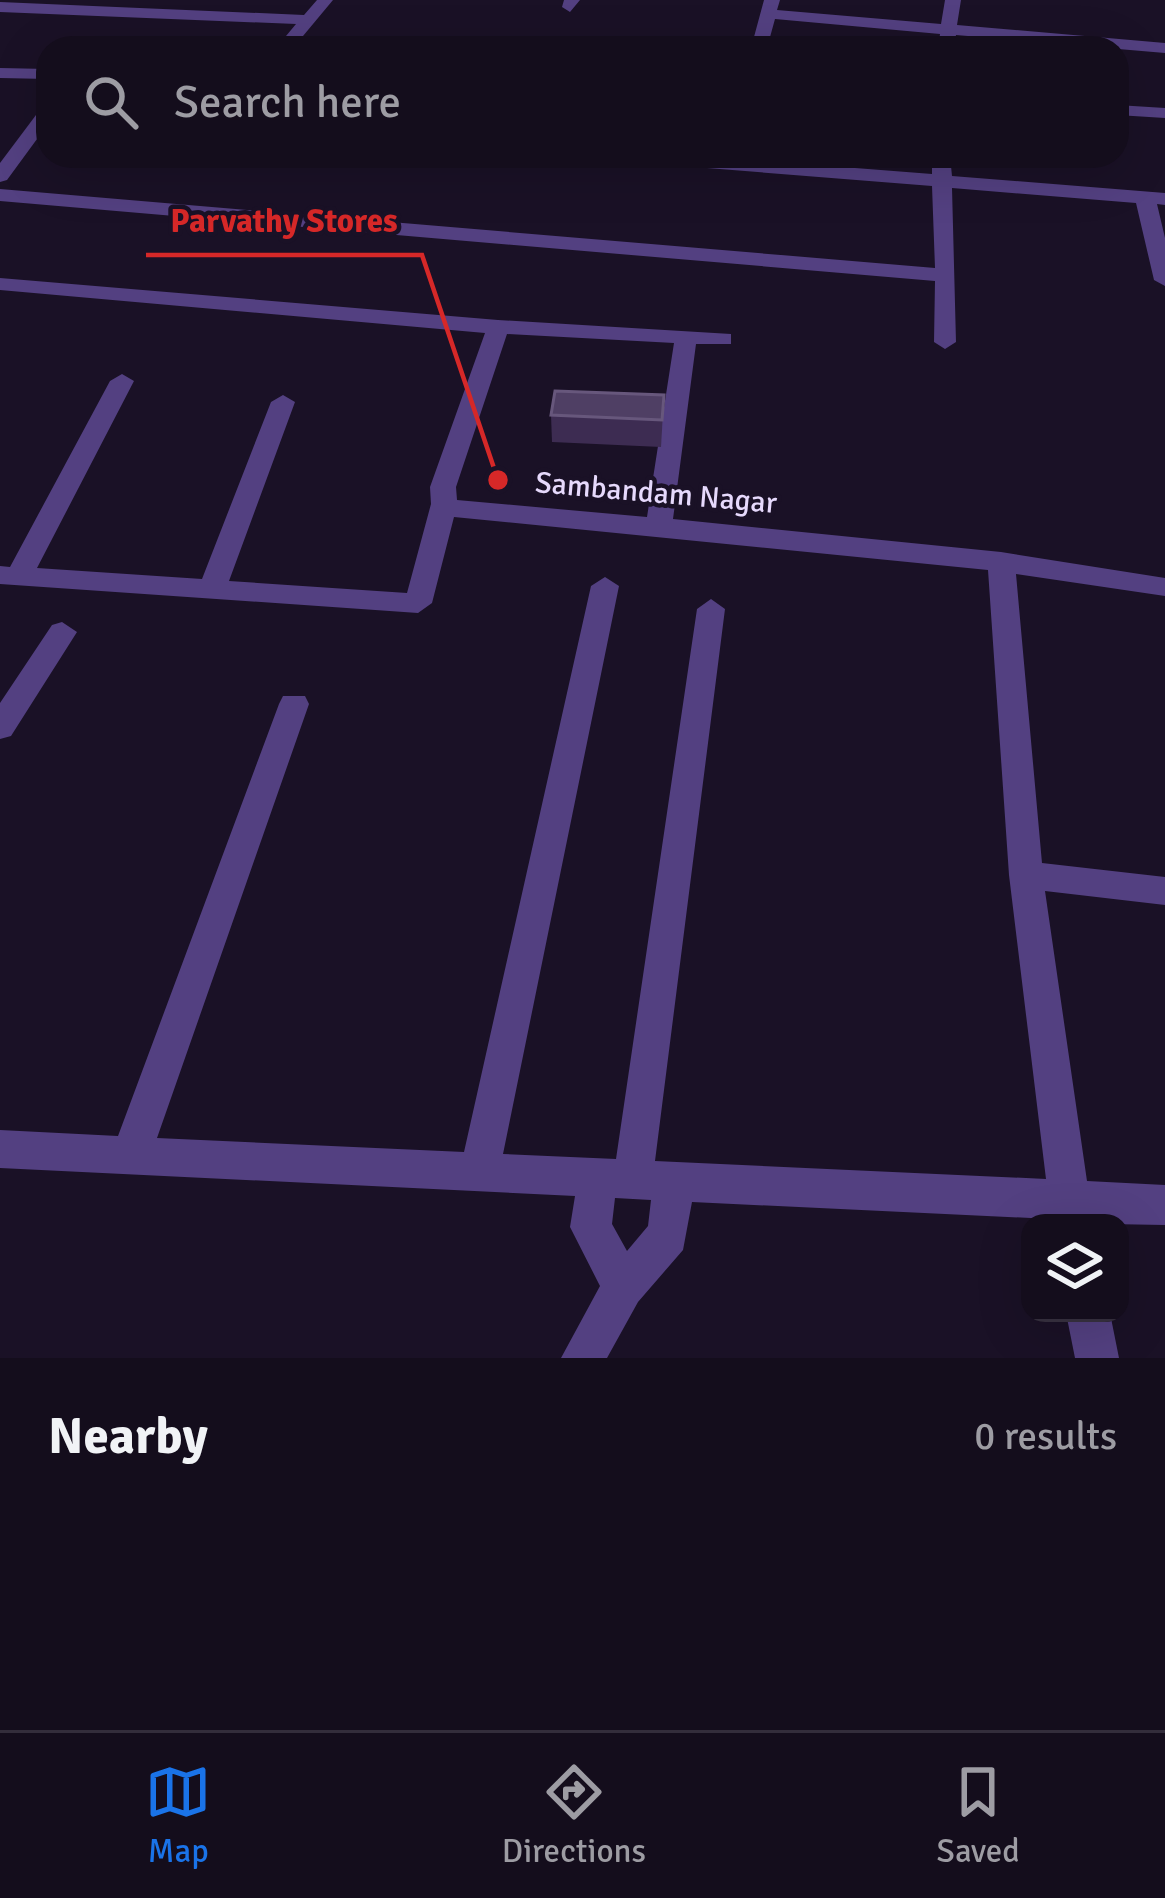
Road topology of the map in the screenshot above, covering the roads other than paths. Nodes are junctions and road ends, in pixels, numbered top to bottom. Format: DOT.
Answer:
graph roads {
  1 [pos="325,0"];
  2 [pos="953,0"];
  3 [pos="0,7"];
  4 [pos="770,7"];
  5 [pos="309,20"];
  6 [pos="295,36"];
  7 [pos="762,36"];
  8 [pos="926,36"];
  9 [pos="948,36"];
  10 [pos="1129,47"];
  11 [pos="1165,48"];
  12 [pos="0,73"];
  13 [pos="36,74"];
  14 [pos="1129,111"];
  15 [pos="1165,113"];
  16 [pos="36,127"];
  17 [pos="764,168"];
  18 [pos="941,168"];
  19 [pos="0,176"];
  20 [pos="942,184"];
  21 [pos="0,195"];
  22 [pos="1155,198"];
  23 [pos="946,275"];
  24 [pos="1165,280"];
  25 [pos="0,284"];
  26 [pos="498,327"];
  27 [pos="686,337"];
  28 [pos="723,339"];
  29 [pos="945,342"];
  30 [pos="122,381"];
  31 [pos="284,402"];
  32 [pos="444,505"];
  33 [pos="659,525"];
  34 [pos="1001,561"];
  35 [pos="10,575"];
  36 [pos="605,586"];
  37 [pos="1165,587"];
  38 [pos="212,590"];
  39 [pos="711,609"];
  40 [pos="62,632"];
  41 [pos="294,704"];
  42 [pos="0,728"];
  43 [pos="1026,874"];
  44 [pos="1165,891"];
  45 [pos="0,1149"];
  46 [pos="130,1156"];
  47 [pos="480,1170"];
  48 [pos="635,1178"];
  49 [pos="1165,1205"];
  50 [pos="1070,1210"];
  51 [pos="622,1286"];
  52 [pos="1090,1322"];
  53 [pos="583,1358"];
  54 [pos="1097,1358"];
  1 -- 5 [label="street"];
  2 -- 9 [label="street"];
  3 -- 5 [label="street"];
  4 -- 7 [label="street"];
  4 -- 8 [label="street"];
  5 -- 6 [label="street"];
  10 -- 11 [label="street"];
  12 -- 13 [label="street"];
  14 -- 15 [label="street"];
  16 -- 19 [label="street"];
  17 -- 20 [label="street"];
  18 -- 20 [label="street"];
  20 -- 22 [label="street"];
  20 -- 23 [label="street"];
  21 -- 23 [label="street"];
  22 -- 24 [label="street"];
  23 -- 29 [label="street"];
  25 -- 26 [label="street"];
  26 -- 27 [label="street"];
  26 -- 32 [label="street"];
  27 -- 28 [label="street"];
  27 -- 33 [label="street"];
  30 -- 35 [label="street"];
  31 -- 38 [label="street"];
  32 -- 33 [label="street, Sambandam Nagar"];
  32 -- 38 [label="street"];
  33 -- 34 [label="street, Sambandam Nagar"];
  34 -- 37 [label="street, Sambandam Nagar"];
  34 -- 43 [label="street"];
  35 -- 38 [label="street"];
  36 -- 47 [label="street"];
  39 -- 48 [label="street"];
  40 -- 42 [label="street"];
  41 -- 46 [label="street"];
  43 -- 44 [label="street"];
  43 -- 50 [label="street"];
  45 -- 46 [label="street"];
  46 -- 47 [label="street"];
  47 -- 48 [label="street"];
  48 -- 50 [label="street"];
  48 -- 51 [label="street"];
  48 -- 51 [label="street"];
  49 -- 50 [label="street"];
  51 -- 53 [label="street"];
  52 -- 54 [label="street"];
}
